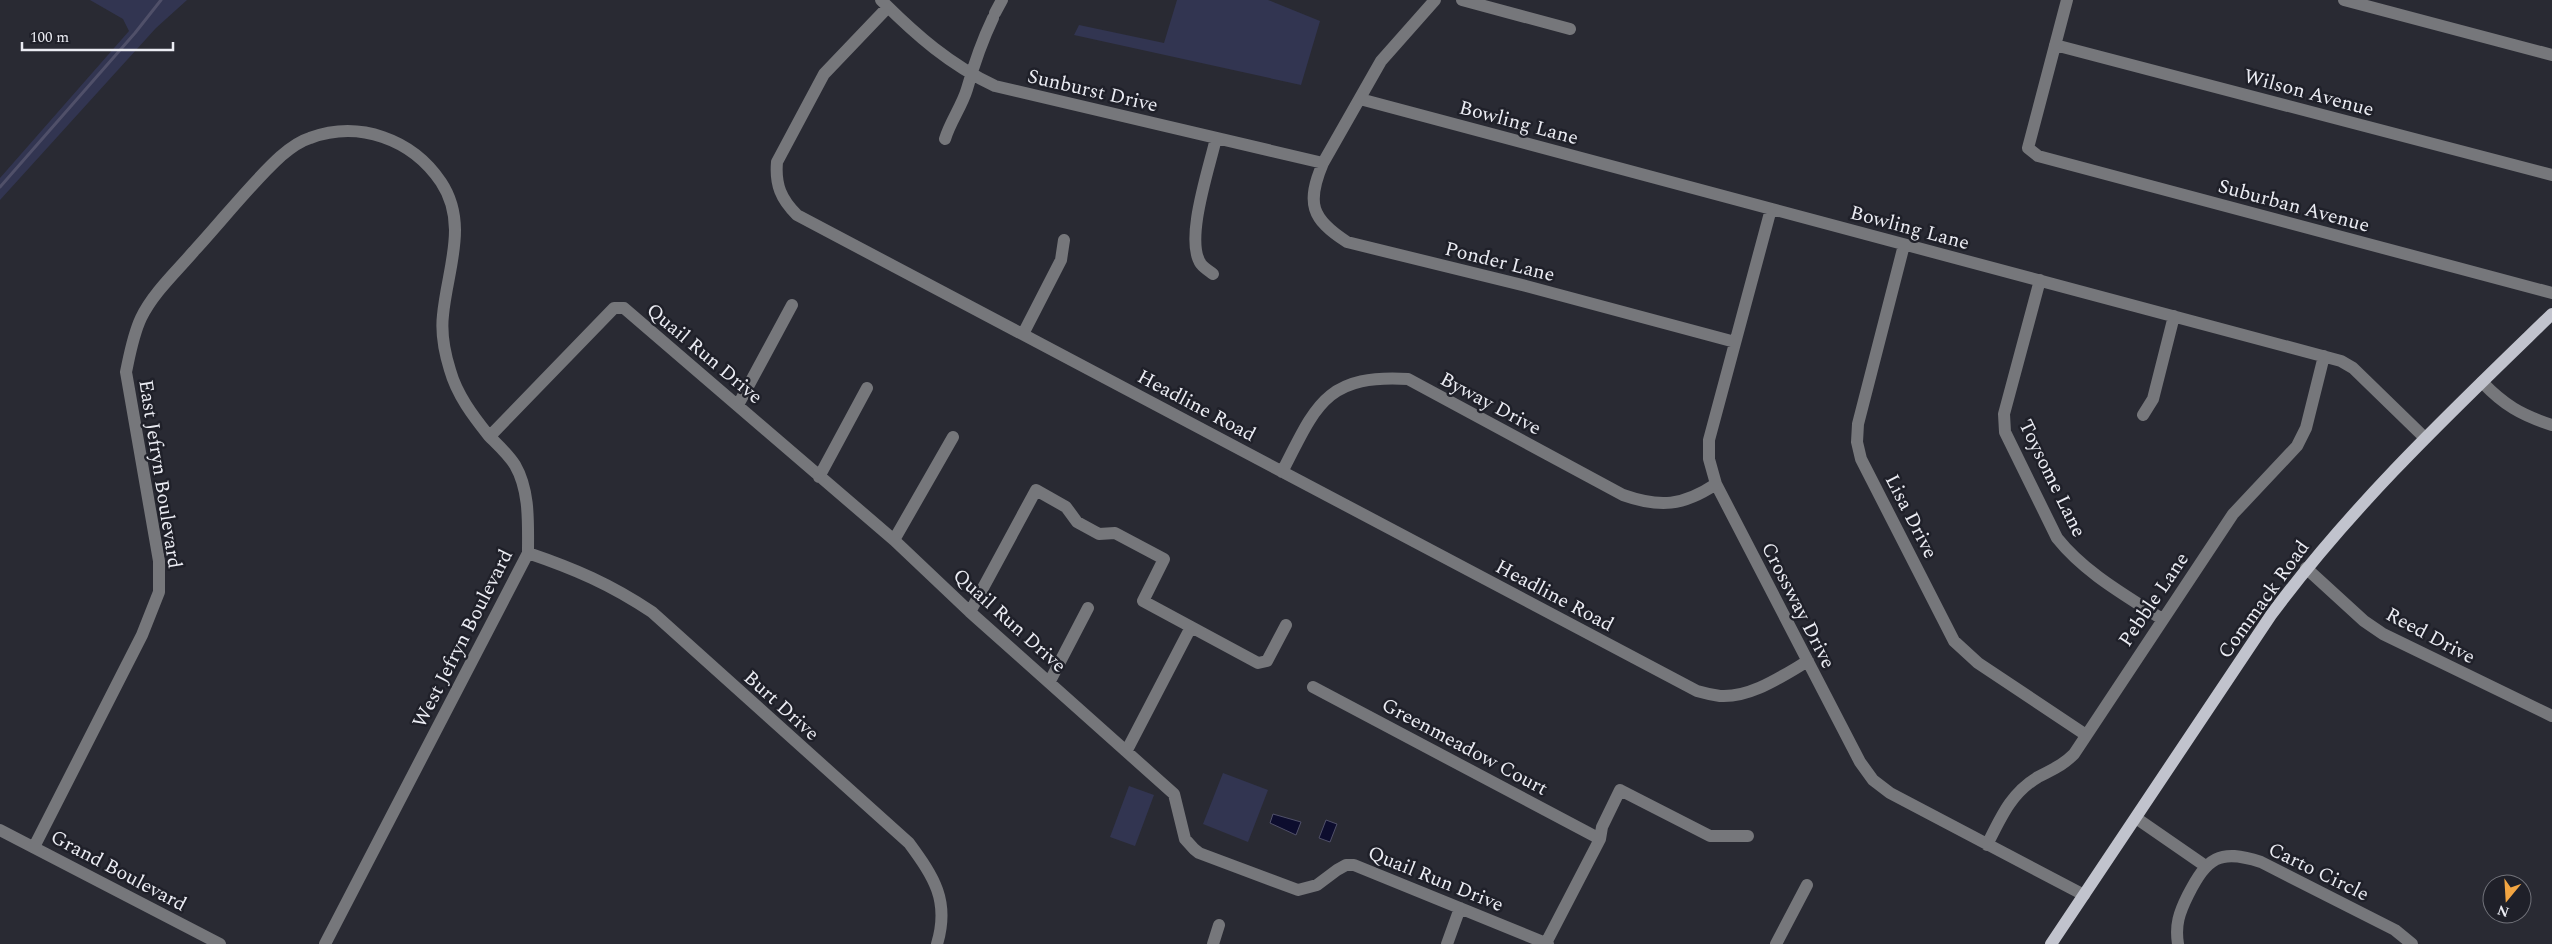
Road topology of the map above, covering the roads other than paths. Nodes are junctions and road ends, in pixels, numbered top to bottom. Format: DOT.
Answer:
graph roads {
  1 [pos="1002,0"];
  2 [pos="1435,0"];
  3 [pos="1462,0"];
  4 [pos="2067,0"];
  5 [pos="2344,0"];
  6 [pos="885,3"];
  7 [pos="1570,29"];
  8 [pos="2055,45"];
  9 [pos="2552,55"];
  10 [pos="970,74"];
  11 [pos="1360,99"];
  12 [pos="1216,138"];
  13 [pos="945,139"];
  14 [pos="1323,163"];
  15 [pos="2552,175"];
  16 [pos="1771,209"];
  17 [pos="1064,240"];
  18 [pos="1904,245"];
  19 [pos="454,259"];
  20 [pos="1213,274"];
  21 [pos="2040,280"];
  22 [pos="2552,293"];
  23 [pos="792,306"];
  24 [pos="2552,314"];
  25 [pos="2174,316"];
  26 [pos="1023,334"];
  27 [pos="1735,342"];
  28 [pos="2324,356"];
  29 [pos="2482,382"];
  30 [pos="867,388"];
  31 [pos="738,405"];
  32 [pos="2143,415"];
  33 [pos="2552,425"];
  34 [pos="490,436"];
  35 [pos="953,437"];
  36 [pos="2425,438"];
  37 [pos="1282,472"];
  38 [pos="820,477"];
  39 [pos="1716,484"];
  40 [pos="894,540"];
  41 [pos="528,553"];
  42 [pos="2306,568"];
  43 [pos="1088,608"];
  44 [pos="970,612"];
  45 [pos="2162,619"];
  46 [pos="1286,625"];
  47 [pos="1191,628"];
  48 [pos="1808,661"];
  49 [pos="1050,681"];
  50 [pos="1313,687"];
  51 [pos="2552,716"];
  52 [pos="2086,735"];
  53 [pos="1127,750"];
  54 [pos="2136,818"];
  55 [pos="0,830"];
  56 [pos="1748,836"];
  57 [pos="1600,839"];
  58 [pos="1987,844"];
  59 [pos="34,847"];
  60 [pos="2204,865"];
  61 [pos="1807,885"];
  62 [pos="2084,895"];
  63 [pos="1460,908"];
  64 [pos="1220,925"];
  65 [pos="220,944"];
  66 [pos="325,944"];
  67 [pos="937,944"];
  68 [pos="1213,944"];
  69 [pos="1447,944"];
  70 [pos="1547,944"];
  71 [pos="1776,944"];
  72 [pos="2051,944"];
  73 [pos="2178,944"];
  74 [pos="2412,944"];
  1 -- 10 [label="street"];
  2 -- 11 [label="street, Ponder Lane"];
  3 -- 7 [label="street"];
  4 -- 8 [label="street"];
  5 -- 9 [label="street"];
  6 -- 10 [label="street, Sunburst Drive"];
  6 -- 26 [label="street, Headline Road"];
  8 -- 15 [label="street, Wilson Avenue"];
  8 -- 22 [label="street, Suburban Avenue"];
  10 -- 12 [label="street, Sunburst Drive"];
  10 -- 13 [label="street"];
  11 -- 14 [label="street, Ponder Lane"];
  11 -- 16 [label="street, Bowling Lane"];
  12 -- 14 [label="street, Sunburst Drive"];
  12 -- 20 [label="street"];
  14 -- 27 [label="street, Ponder Lane"];
  16 -- 18 [label="street, Bowling Lane"];
  16 -- 27 [label="street, Crossway Drive"];
  17 -- 26 [label="street"];
  18 -- 21 [label="street, Bowling Lane"];
  18 -- 52 [label="street, Lisa Drive"];
  19 -- 34 [label="street, West Jefryn Boulevard"];
  19 -- 59 [label="street, East Jefryn Boulevard"];
  21 -- 25 [label="street, Bowling Lane"];
  21 -- 45 [label="street, Toysome Lane"];
  23 -- 31 [label="street"];
  24 -- 29 [label="main road, Commack Road"];
  25 -- 28 [label="street, Bowling Lane"];
  25 -- 32 [label="street"];
  26 -- 37 [label="street, Headline Road"];
  27 -- 39 [label="street, Crossway Drive"];
  28 -- 36 [label="street, Bowling Lane"];
  28 -- 45 [label="street, Pebble Lane"];
  29 -- 33 [label="street"];
  29 -- 36 [label="main road, Commack Road"];
  30 -- 38 [label="street"];
  31 -- 34 [label="street, Quail Run Drive"];
  31 -- 38 [label="street, Quail Run Drive"];
  34 -- 41 [label="street, West Jefryn Boulevard"];
  35 -- 40 [label="street"];
  36 -- 42 [label="main road, Commack Road"];
  37 -- 39 [label="street, Byway Drive"];
  37 -- 48 [label="street, Headline Road"];
  38 -- 40 [label="street, Quail Run Drive"];
  39 -- 48 [label="street, Crossway Drive"];
  40 -- 44 [label="street, Quail Run Drive"];
  41 -- 66 [label="street, West Jefryn Boulevard"];
  41 -- 67 [label="street, Burt Drive"];
  42 -- 51 [label="street, Reed Drive"];
  42 -- 54 [label="main road, Commack Road"];
  43 -- 49 [label="street"];
  44 -- 47 [label="street"];
  44 -- 49 [label="street, Quail Run Drive"];
  45 -- 52 [label="street, Pebble Lane"];
  46 -- 47 [label="street"];
  47 -- 53 [label="street"];
  48 -- 58 [label="street, Crossway Drive"];
  49 -- 53 [label="street, Quail Run Drive"];
  50 -- 57 [label="street, Greenmeadow Court"];
  52 -- 58 [label="street, Pebble Lane"];
  53 -- 63 [label="street, Quail Run Drive"];
  54 -- 60 [label="street"];
  54 -- 62 [label="main road, Commack Road"];
  55 -- 59 [label="street, Grand Boulevard"];
  56 -- 57 [label="street"];
  57 -- 70 [label="street"];
  58 -- 62 [label="street, Crossway Drive"];
  59 -- 65 [label="street, Grand Boulevard"];
  60 -- 73 [label="street"];
  60 -- 74 [label="street, Carto Circle"];
  61 -- 71 [label="street"];
  62 -- 72 [label="main road, Commack Road"];
  63 -- 69 [label="street"];
  63 -- 70 [label="street, Quail Run Drive"];
  64 -- 68 [label="street"];
}
